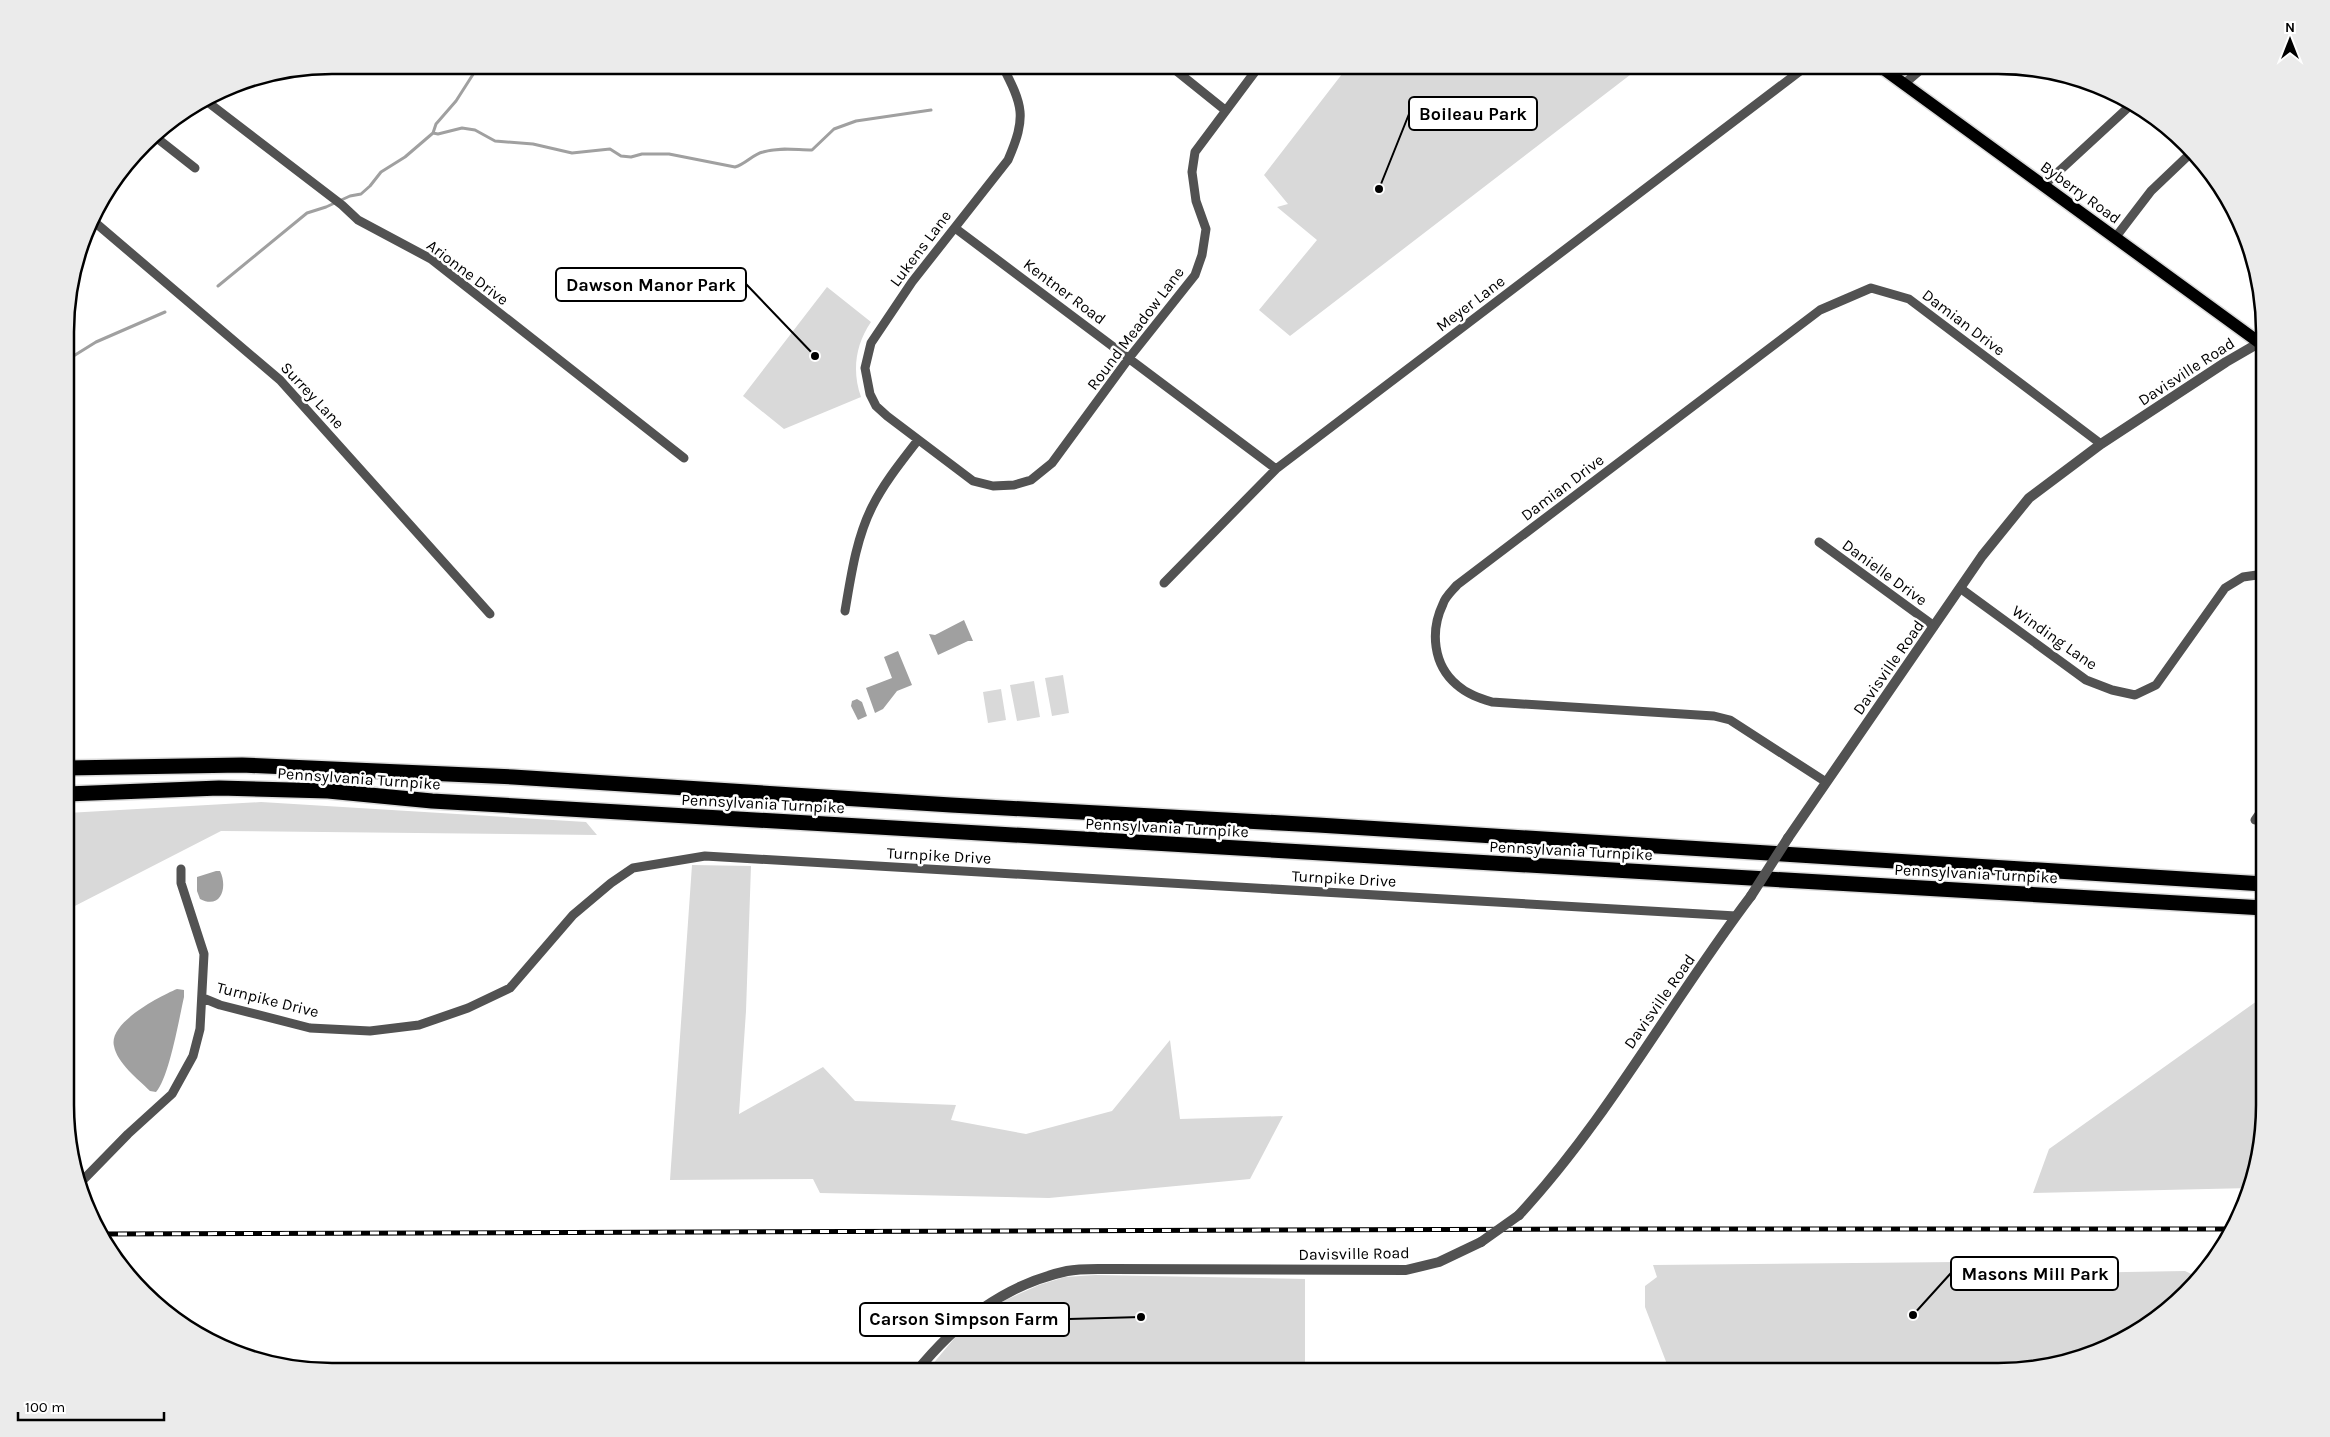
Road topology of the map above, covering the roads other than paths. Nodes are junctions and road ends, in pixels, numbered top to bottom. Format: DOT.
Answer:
graph roads {
  1 [pos="1006,74"];
  2 [pos="1180,74"];
  3 [pos="1253,74"];
  4 [pos="1796,74"];
  5 [pos="1890,74"];
  6 [pos="1916,74"];
  7 [pos="1904,84"];
  8 [pos="210,104"];
  9 [pos="2127,108"];
  10 [pos="1225,110"];
  11 [pos="160,140"];
  12 [pos="2187,156"];
  13 [pos="195,168"];
  14 [pos="2044,185"];
  15 [pos="97,224"];
  16 [pos="955,228"];
  17 [pos="2115,238"];
  18 [pos="2256,338"];
  19 [pos="2256,347"];
  20 [pos="1129,358"];
  21 [pos="918,440"];
  22 [pos="2101,444"];
  23 [pos="684,458"];
  24 [pos="1276,469"];
  25 [pos="1820,542"];
  26 [pos="2256,575"];
  27 [pos="1164,583"];
  28 [pos="1960,588"];
  29 [pos="845,611"];
  30 [pos="490,614"];
  31 [pos="1934,626"];
  32 [pos="74,768"];
  33 [pos="1826,782"];
  34 [pos="74,794"];
  35 [pos="181,869"];
  36 [pos="2256,884"];
  37 [pos="2256,908"];
  38 [pos="1736,916"];
  39 [pos="203,998"];
  40 [pos="84,1179"];
  41 [pos="923,1363"];
  1 -- 16 [label="street, Lukens Lane"];
  2 -- 10 [label="street"];
  3 -- 10 [label="street, Round Meadow Lane"];
  4 -- 24 [label="street, Meyer Lane"];
  5 -- 7 [label="main road, Byberry Road"];
  6 -- 7 [label="street"];
  7 -- 14 [label="main road, Byberry Road"];
  8 -- 23 [label="street, Arionne Drive"];
  9 -- 14 [label="street"];
  10 -- 20 [label="street, Round Meadow Lane"];
  11 -- 13 [label="street"];
  12 -- 17 [label="street"];
  14 -- 17 [label="main road, Byberry Road"];
  15 -- 30 [label="street, Surrey Lane"];
  16 -- 20 [label="street, Kentner Road"];
  16 -- 21 [label="street, Lukens Lane"];
  17 -- 18 [label="main road, Byberry Road"];
  19 -- 22 [label="street, Davisville Road"];
  20 -- 21 [label="street, Round Meadow Lane"];
  20 -- 24 [label="street, Kentner Road"];
  21 -- 29 [label="street"];
  22 -- 28 [label="street, Davisville Road"];
  22 -- 33 [label="street, Damian Drive"];
  24 -- 27 [label="street, Meyer Lane"];
  25 -- 31 [label="street, Danielle Drive"];
  26 -- 28 [label="street, Winding Lane"];
  28 -- 31 [label="street, Davisville Road"];
  31 -- 33 [label="street, Davisville Road"];
  32 -- 36 [label="highway, Pennsylvania Turnpike"];
  33 -- 38 [label="street, Davisville Road, bridge"];
  34 -- 37 [label="highway, Pennsylvania Turnpike"];
  35 -- 39 [label="street"];
  38 -- 39 [label="street, Turnpike Drive"];
  38 -- 41 [label="street, Davisville Road, bridge"];
  39 -- 40 [label="street"];
}
